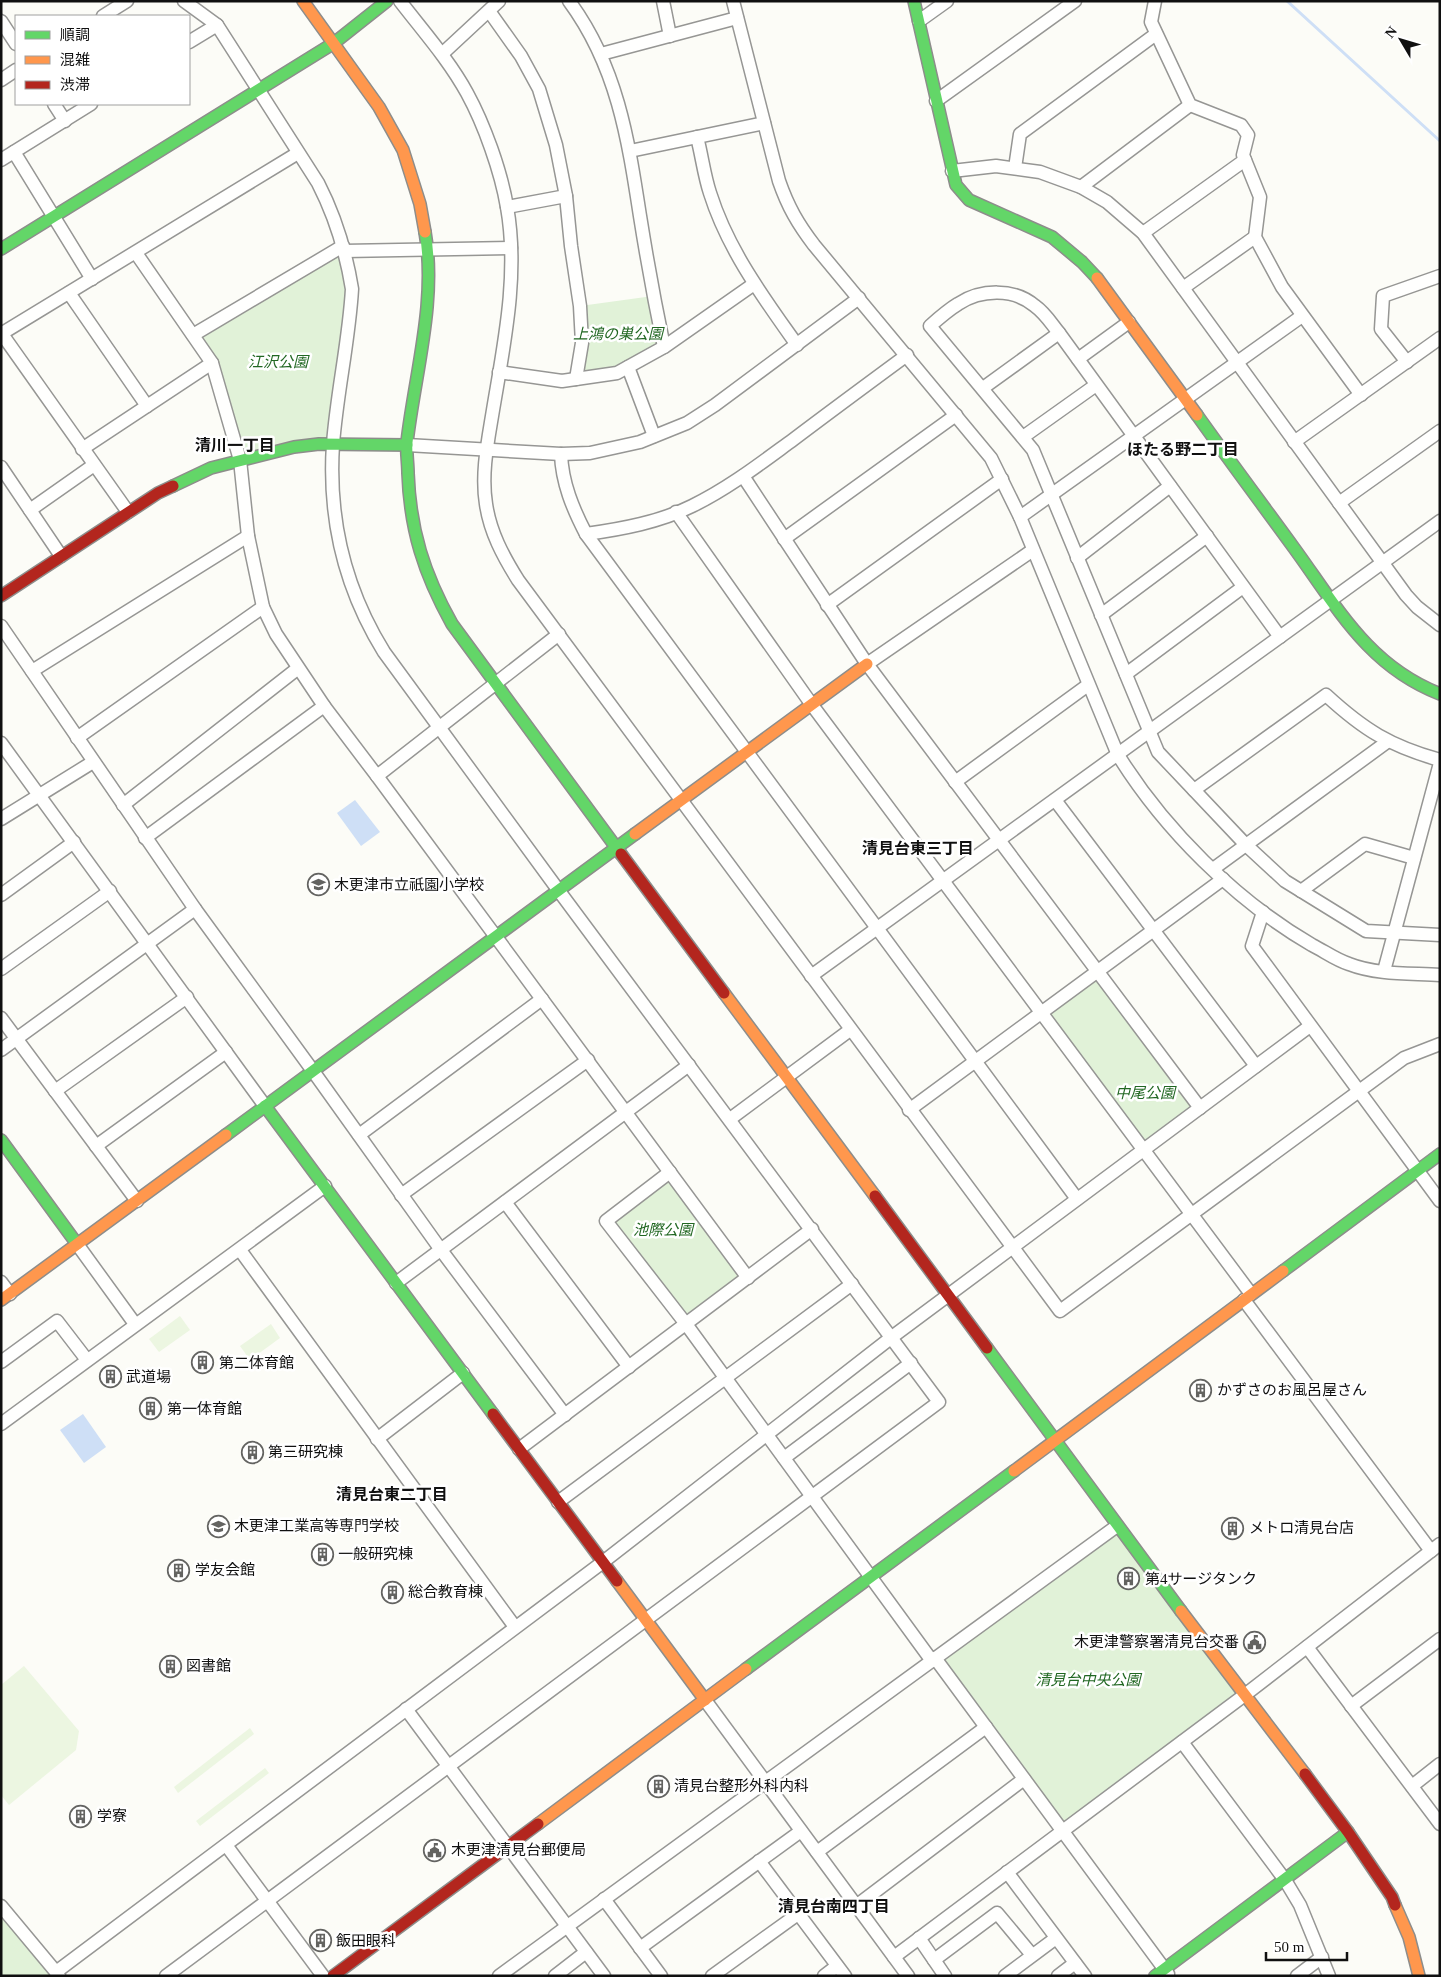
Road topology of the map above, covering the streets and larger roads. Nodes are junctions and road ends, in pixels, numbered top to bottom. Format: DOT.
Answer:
graph roads {
  1 [pos="126,1"];
  2 [pos="184,1"];
  3 [pos="303,1"];
  4 [pos="387,1"];
  5 [pos="400,1"];
  6 [pos="500,1"];
  7 [pos="568,1"];
  8 [pos="663,1"];
  9 [pos="733,1"];
  10 [pos="914,1"];
  11 [pos="946,1"];
  12 [pos="1075,1"];
  13 [pos="1155,1"];
  14 [pos="489,11"];
  15 [pos="104,15"];
  16 [pos="737,18"];
  17 [pos="1,20"];
  18 [pos="919,21"];
  19 [pos="217,25"];
  20 [pos="1156,34"];
  21 [pos="670,36"];
  22 [pos="190,41"];
  23 [pos="15,42"];
  24 [pos="334,43"];
  25 [pos="442,54"];
  26 [pos="601,54"];
  27 [pos="15,71"];
  28 [pos="1,80"];
  29 [pos="258,90"];
  30 [pos="936,101"];
  31 [pos="55,105"];
  32 [pos="90,105"];
  33 [pos="1190,105"];
  34 [pos="65,120"];
  35 [pos="764,124"];
  36 [pos="697,137"];
  37 [pos="630,151"];
  38 [pos="14,152"];
  39 [pos="298,153"];
  40 [pos="1,160"];
  41 [pos="1245,160"];
  42 [pos="1015,168"];
  43 [pos="952,171"];
  44 [pos="1081,187"];
  45 [pos="566,196"];
  46 [pos="507,207"];
  47 [pos="54,217"];
  48 [pos="1143,233"];
  49 [pos="1255,237"];
  50 [pos="511,248"];
  51 [pos="1,249"];
  52 [pos="343,249"];
  53 [pos="428,250"];
  54 [pos="136,253"];
  55 [pos="1440,276"];
  56 [pos="92,280"];
  57 [pos="754,284"];
  58 [pos="1183,288"];
  59 [pos="69,293"];
  60 [pos="859,298"];
  61 [pos="1302,316"];
  62 [pos="1129,322"];
  63 [pos="1059,332"];
  64 [pos="2,334"];
  65 [pos="193,335"];
  66 [pos="1440,338"];
  67 [pos="797,345"];
  68 [pos="664,348"];
  69 [pos="907,355"];
  70 [pos="1078,359"];
  71 [pos="1407,362"];
  72 [pos="212,363"];
  73 [pos="1236,363"];
  74 [pos="628,367"];
  75 [pos="499,372"];
  76 [pos="576,379"];
  77 [pos="1096,384"];
  78 [pos="983,388"];
  79 [pos="1362,395"];
  80 [pos="1185,400"];
  81 [pos="147,406"];
  82 [pos="956,415"];
  83 [pos="1440,431"];
  84 [pos="654,436"];
  85 [pos="1133,436"];
  86 [pos="1023,437"];
  87 [pos="1294,442"];
  88 [pos="333,443"];
  89 [pos="407,445"];
  90 [pos="82,449"];
  91 [pos="487,451"];
  92 [pos="561,454"];
  93 [pos="240,460"];
  94 [pos="94,465"];
  95 [pos="1,467"];
  96 [pos="743,476"];
  97 [pos="1002,479"];
  98 [pos="1170,486"];
  99 [pos="1051,495"];
  100 [pos="1339,503"];
  101 [pos="30,510"];
  102 [pos="128,512"];
  103 [pos="676,512"];
  104 [pos="1020,517"];
  105 [pos="1440,521"];
  106 [pos="586,534"];
  107 [pos="248,536"];
  108 [pos="1207,536"];
  109 [pos="784,540"];
  110 [pos="1034,550"];
  111 [pos="62,556"];
  112 [pos="1077,558"];
  113 [pos="1382,563"];
  114 [pos="1244,587"];
  115 [pos="1,596"];
  116 [pos="1332,599"];
  117 [pos="827,605"];
  118 [pos="263,607"];
  119 [pos="1101,615"];
  120 [pos="1437,619"];
  121 [pos="1,626"];
  122 [pos="559,634"];
  123 [pos="1280,637"];
  124 [pos="867,664"];
  125 [pos="297,669"];
  126 [pos="32,671"];
  127 [pos="1126,674"];
  128 [pos="494,684"];
  129 [pos="1088,685"];
  130 [pos="1440,694"];
  131 [pos="812,705"];
  132 [pos="324,706"];
  133 [pos="439,727"];
  134 [pos="1150,731"];
  135 [pos="77,738"];
  136 [pos="1387,742"];
  137 [pos="3,747"];
  138 [pos="747,752"];
  139 [pos="1118,755"];
  140 [pos="93,762"];
  141 [pos="1440,762"];
  142 [pos="377,776"];
  143 [pos="955,782"];
  144 [pos="1194,790"];
  145 [pos="40,795"];
  146 [pos="1055,800"];
  147 [pos="681,801"];
  148 [pos="123,805"];
  149 [pos="1,820"];
  150 [pos="145,838"];
  151 [pos="999,840"];
  152 [pos="74,842"];
  153 [pos="1246,845"];
  154 [pos="616,848"];
  155 [pos="1414,858"];
  156 [pos="1213,869"];
  157 [pos="1223,879"];
  158 [pos="943,881"];
  159 [pos="110,891"];
  160 [pos="559,891"];
  161 [pos="1301,891"];
  162 [pos="1,894"];
  163 [pos="195,909"];
  164 [pos="1263,912"];
  165 [pos="877,928"];
  166 [pos="1152,929"];
  167 [pos="1395,933"];
  168 [pos="1440,935"];
  169 [pos="496,937"];
  170 [pos="148,943"];
  171 [pos="1,969"];
  172 [pos="1097,971"];
  173 [pos="1384,971"];
  174 [pos="1440,975"];
  175 [pos="810,976"];
  176 [pos="187,997"];
  177 [pos="542,999"];
  178 [pos="1041,1012"];
  179 [pos="1,1018"];
  180 [pos="1310,1026"];
  181 [pos="850,1030"];
  182 [pos="16,1039"];
  183 [pos="1440,1044"];
  184 [pos="1,1050"];
  185 [pos="226,1052"];
  186 [pos="588,1060"];
  187 [pos="975,1061"];
  188 [pos="689,1065"];
  189 [pos="1256,1066"];
  190 [pos="313,1071"];
  191 [pos="786,1077"];
  192 [pos="55,1091"];
  193 [pos="1360,1092"];
  194 [pos="265,1106"];
  195 [pos="1200,1108"];
  196 [pos="910,1110"];
  197 [pos="626,1111"];
  198 [pos="730,1119"];
  199 [pos="359,1135"];
  200 [pos="1,1140"];
  201 [pos="96,1146"];
  202 [pos="1143,1150"];
  203 [pos="1440,1154"];
  204 [pos="1418,1170"];
  205 [pos="670,1172"];
  206 [pos="325,1186"];
  207 [pos="401,1195"];
  208 [pos="1077,1199"];
  209 [pos="137,1200"];
  210 [pos="1440,1201"];
  211 [pos="505,1202"];
  212 [pos="1192,1215"];
  213 [pos="812,1229"];
  214 [pos="78,1244"];
  215 [pos="1012,1247"];
  216 [pos="240,1250"];
  217 [pos="441,1250"];
  218 [pos="748,1278"];
  219 [pos="1,1282"];
  220 [pos="396,1283"];
  221 [pos="852,1284"];
  222 [pos="948,1295"];
  223 [pos="6,1297"];
  224 [pos="1248,1297"];
  225 [pos="135,1324"];
  226 [pos="686,1324"];
  227 [pos="892,1337"];
  228 [pos="87,1360"];
  229 [pos="1,1362"];
  230 [pos="911,1363"];
  231 [pos="629,1367"];
  232 [pos="462,1373"];
  233 [pos="725,1378"];
  234 [pos="565,1415"];
  235 [pos="1,1424"];
  236 [pos="767,1434"];
  237 [pos="377,1439"];
  238 [pos="1056,1440"];
  239 [pos="519,1449"];
  240 [pos="784,1458"];
  241 [pos="812,1496"];
  242 [pos="558,1502"];
  243 [pos="1117,1526"];
  244 [pos="1436,1550"];
  245 [pos="603,1562"];
  246 [pos="870,1577"];
  247 [pos="646,1620"];
  248 [pos="515,1627"];
  249 [pos="1440,1639"];
  250 [pos="1307,1647"];
  251 [pos="934,1660"];
  252 [pos="1246,1694"];
  253 [pos="705,1700"];
  254 [pos="1350,1706"];
  255 [pos="406,1709"];
  256 [pos="986,1727"];
  257 [pos="1182,1742"];
  258 [pos="1440,1764"];
  259 [pos="448,1766"];
  260 [pos="1024,1779"];
  261 [pos="765,1782"];
  262 [pos="1412,1786"];
  263 [pos="1440,1824"];
  264 [pos="801,1831"];
  265 [pos="1063,1831"];
  266 [pos="1348,1832"];
  267 [pos="226,1845"];
  268 [pos="508,1847"];
  269 [pos="817,1852"];
  270 [pos="760,1862"];
  271 [pos="1007,1872"];
  272 [pos="1284,1880"];
  273 [pos="604,1899"];
  274 [pos="267,1901"];
  275 [pos="1,1906"];
  276 [pos="856,1906"];
  277 [pos="798,1914"];
  278 [pos="567,1926"];
  279 [pos="918,1938"];
  280 [pos="1056,1938"];
  281 [pos="640,1948"];
  282 [pos="586,1952"];
  283 [pos="1032,1955"];
  284 [pos="894,1957"];
  285 [pos="1322,1957"];
  286 [pos="934,1960"];
  287 [pos="1075,1963"];
  288 [pos="841,1971"];
  289 [pos="1163,1973"];
  290 [pos="58,1974"];
  291 [pos="1416,1974"];
  292 [pos="166,1976"];
  293 [pos="323,1976"];
  294 [pos="333,1976"];
  295 [pos="499,1976"];
  296 [pos="555,1976"];
  297 [pos="604,1976"];
  298 [pos="661,1976"];
  299 [pos="712,1976"];
  300 [pos="824,1976"];
  301 [pos="908,1976"];
  302 [pos="945,1976"];
  303 [pos="1005,1976"];
  304 [pos="1058,1976"];
  305 [pos="1085,1976"];
  306 [pos="1297,1976"];
  307 [pos="1329,1976"];
  1 -- 15 [label="street"];
  2 -- 19 [label="street"];
  3 -- 24 [label="street"];
  4 -- 24 [label="street"];
  5 -- 25 [label="street"];
  6 -- 14 [label="street"];
  7 -- 26 [label="street"];
  8 -- 21 [label="street"];
  9 -- 16 [label="street"];
  10 -- 18 [label="street"];
  11 -- 18 [label="street"];
  12 -- 30 [label="street"];
  13 -- 20 [label="street"];
  14 -- 25 [label="street"];
  14 -- 45 [label="street"];
  16 -- 21 [label="street"];
  16 -- 35 [label="street"];
  17 -- 23 [label="street"];
  18 -- 30 [label="street"];
  19 -- 22 [label="street"];
  19 -- 29 [label="street"];
  20 -- 33 [label="street"];
  20 -- 42 [label="street"];
  21 -- 26 [label="street"];
  24 -- 29 [label="street"];
  24 -- 53 [label="street"];
  25 -- 46 [label="street"];
  26 -- 37 [label="street"];
  27 -- 28 [label="street"];
  29 -- 39 [label="street"];
  29 -- 47 [label="street"];
  30 -- 43 [label="street"];
  31 -- 34 [label="street"];
  32 -- 34 [label="street"];
  33 -- 41 [label="street"];
  33 -- 44 [label="street"];
  34 -- 38 [label="street"];
  35 -- 36 [label="street"];
  35 -- 60 [label="street"];
  36 -- 37 [label="street"];
  36 -- 57 [label="street"];
  37 -- 68 [label="street"];
  38 -- 40 [label="street"];
  38 -- 47 [label="street"];
  39 -- 52 [label="street"];
  39 -- 54 [label="street"];
  41 -- 48 [label="street"];
  41 -- 49 [label="street"];
  42 -- 43 [label="street"];
  42 -- 44 [label="street"];
  43 -- 62 [label="street"];
  44 -- 48 [label="street"];
  45 -- 46 [label="street"];
  45 -- 76 [label="street"];
  46 -- 50 [label="street"];
  47 -- 51 [label="street"];
  47 -- 56 [label="street"];
  48 -- 58 [label="street"];
  49 -- 58 [label="street"];
  49 -- 61 [label="street"];
  50 -- 53 [label="street"];
  50 -- 75 [label="street"];
  52 -- 53 [label="street"];
  52 -- 65 [label="street"];
  52 -- 88 [label="street"];
  53 -- 89 [label="street"];
  54 -- 56 [label="street"];
  54 -- 65 [label="street"];
  55 -- 71 [label="street"];
  56 -- 59 [label="street"];
  57 -- 67 [label="street"];
  57 -- 68 [label="street"];
  58 -- 73 [label="street"];
  59 -- 64 [label="street"];
  59 -- 81 [label="street"];
  60 -- 67 [label="street"];
  60 -- 69 [label="street"];
  61 -- 73 [label="street"];
  61 -- 79 [label="street"];
  62 -- 70 [label="street"];
  62 -- 80 [label="street"];
  63 -- 70 [label="street"];
  63 -- 78 [label="street"];
  63 -- 78 [label="street"];
  64 -- 90 [label="street"];
  65 -- 72 [label="street"];
  66 -- 71 [label="street"];
  67 -- 84 [label="street"];
  68 -- 74 [label="street"];
  69 -- 82 [label="street"];
  69 -- 96 [label="street"];
  70 -- 77 [label="street"];
  71 -- 79 [label="street"];
  72 -- 81 [label="street"];
  72 -- 93 [label="street"];
  73 -- 80 [label="street"];
  73 -- 87 [label="street"];
  74 -- 76 [label="street"];
  74 -- 84 [label="street"];
  75 -- 76 [label="street"];
  75 -- 91 [label="street"];
  77 -- 85 [label="street"];
  77 -- 86 [label="street"];
  78 -- 86 [label="street"];
  79 -- 87 [label="street"];
  80 -- 85 [label="street"];
  80 -- 116 [label="street"];
  81 -- 90 [label="street"];
  82 -- 97 [label="street"];
  82 -- 109 [label="street"];
  83 -- 100 [label="street"];
  84 -- 92 [label="street"];
  85 -- 98 [label="street"];
  85 -- 99 [label="street"];
  86 -- 99 [label="street"];
  87 -- 100 [label="street"];
  88 -- 89 [label="street"];
  88 -- 93 [label="street"];
  88 -- 133 [label="street"];
  89 -- 91 [label="street"];
  89 -- 128 [label="street"];
  90 -- 94 [label="street"];
  91 -- 92 [label="street"];
  91 -- 122 [label="street"];
  92 -- 106 [label="street"];
  93 -- 102 [label="street"];
  93 -- 107 [label="street"];
  94 -- 101 [label="street"];
  94 -- 102 [label="street"];
  95 -- 101 [label="street"];
  96 -- 103 [label="street"];
  96 -- 109 [label="street"];
  97 -- 104 [label="street"];
  97 -- 117 [label="street"];
  98 -- 108 [label="street"];
  98 -- 112 [label="street"];
  99 -- 104 [label="street"];
  99 -- 112 [label="street"];
  100 -- 113 [label="street"];
  101 -- 111 [label="street"];
  102 -- 111 [label="street"];
  103 -- 106 [label="street"];
  103 -- 131 [label="street"];
  104 -- 110 [label="street"];
  105 -- 113 [label="street"];
  106 -- 138 [label="street"];
  107 -- 118 [label="street"];
  107 -- 126 [label="street"];
  108 -- 114 [label="street"];
  108 -- 119 [label="street"];
  109 -- 117 [label="street"];
  110 -- 124 [label="street"];
  110 -- 129 [label="street"];
  111 -- 115 [label="street"];
  112 -- 119 [label="street"];
  113 -- 116 [label="street"];
  113 -- 120 [label="street"];
  114 -- 123 [label="street"];
  114 -- 127 [label="street"];
  116 -- 123 [label="street"];
  116 -- 130 [label="street"];
  117 -- 124 [label="street"];
  118 -- 125 [label="street"];
  118 -- 135 [label="street"];
  119 -- 127 [label="street"];
  121 -- 126 [label="street"];
  122 -- 128 [label="street"];
  122 -- 147 [label="street"];
  123 -- 134 [label="street"];
  124 -- 131 [label="street"];
  124 -- 143 [label="street"];
  125 -- 132 [label="street"];
  125 -- 148 [label="street"];
  126 -- 135 [label="street"];
  127 -- 134 [label="street"];
  128 -- 133 [label="street"];
  128 -- 154 [label="street"];
  129 -- 139 [label="street"];
  129 -- 143 [label="street"];
  131 -- 138 [label="street"];
  131 -- 158 [label="street"];
  132 -- 142 [label="street"];
  132 -- 150 [label="street"];
  133 -- 142 [label="street"];
  133 -- 160 [label="street"];
  134 -- 139 [label="street"];
  134 -- 144 [label="street"];
  135 -- 140 [label="street"];
  136 -- 141 [label="street"];
  136 -- 144 [label="street"];
  136 -- 153 [label="street"];
  137 -- 145 [label="street"];
  138 -- 147 [label="street"];
  138 -- 165 [label="street"];
  139 -- 146 [label="street"];
  139 -- 156 [label="street"];
  140 -- 145 [label="street"];
  140 -- 148 [label="street"];
  141 -- 155 [label="street"];
  142 -- 169 [label="street"];
  143 -- 151 [label="street"];
  144 -- 153 [label="street"];
  145 -- 149 [label="street"];
  145 -- 152 [label="street"];
  146 -- 151 [label="street"];
  146 -- 166 [label="street"];
  147 -- 154 [label="street"];
  147 -- 175 [label="street"];
  148 -- 150 [label="street"];
  150 -- 163 [label="street"];
  151 -- 158 [label="street"];
  151 -- 172 [label="street"];
  152 -- 159 [label="street"];
  152 -- 162 [label="street"];
  153 -- 156 [label="street"];
  153 -- 161 [label="street"];
  154 -- 160 [label="street"];
  154 -- 191 [label="street"];
  155 -- 161 [label="street"];
  155 -- 167 [label="street"];
  156 -- 157 [label="street"];
  157 -- 164 [label="street"];
  157 -- 166 [label="street"];
  158 -- 165 [label="street"];
  158 -- 178 [label="street"];
  159 -- 170 [label="street"];
  159 -- 171 [label="street"];
  160 -- 169 [label="street"];
  160 -- 188 [label="street"];
  161 -- 167 [label="street"];
  163 -- 170 [label="street"];
  163 -- 190 [label="street"];
  164 -- 173 [label="street"];
  164 -- 180 [label="street"];
  165 -- 175 [label="street"];
  165 -- 187 [label="street"];
  166 -- 172 [label="street"];
  166 -- 189 [label="street"];
  167 -- 168 [label="street"];
  167 -- 173 [label="street"];
  169 -- 177 [label="street"];
  169 -- 190 [label="street"];
  170 -- 176 [label="street"];
  170 -- 182 [label="street"];
  172 -- 178 [label="street"];
  172 -- 195 [label="street"];
  173 -- 174 [label="street"];
  175 -- 181 [label="street"];
  176 -- 185 [label="street"];
  176 -- 192 [label="street"];
  177 -- 186 [label="street"];
  177 -- 199 [label="street"];
  178 -- 187 [label="street"];
  178 -- 202 [label="street"];
  179 -- 182 [label="street"];
  180 -- 189 [label="street"];
  180 -- 193 [label="street"];
  181 -- 191 [label="street"];
  181 -- 196 [label="street"];
  182 -- 184 [label="street"];
  182 -- 192 [label="street"];
  183 -- 193 [label="street"];
  185 -- 194 [label="street"];
  185 -- 201 [label="street"];
  186 -- 197 [label="street"];
  186 -- 207 [label="street"];
  187 -- 196 [label="street"];
  187 -- 208 [label="street"];
  188 -- 197 [label="street"];
  188 -- 198 [label="street"];
  189 -- 195 [label="street"];
  190 -- 194 [label="street"];
  190 -- 199 [label="street"];
  191 -- 198 [label="street"];
  191 -- 222 [label="street"];
  192 -- 201 [label="street"];
  193 -- 204 [label="street"];
  193 -- 212 [label="street"];
  194 -- 206 [label="street"];
  194 -- 209 [label="street"];
  195 -- 202 [label="street"];
  196 -- 215 [label="street"];
  197 -- 205 [label="street"];
  197 -- 211 [label="street"];
  198 -- 213 [label="street"];
  199 -- 207 [label="street"];
  200 -- 214 [label="street"];
  201 -- 209 [label="street"];
  202 -- 208 [label="street"];
  202 -- 212 [label="street"];
  203 -- 204 [label="street"];
  204 -- 210 [label="street"];
  204 -- 224 [label="street"];
  205 -- 218 [label="street"];
  205 -- 226 [label="street"];
  206 -- 216 [label="street"];
  206 -- 220 [label="street"];
  207 -- 217 [label="street"];
  208 -- 215 [label="street"];
  209 -- 214 [label="street"];
  211 -- 217 [label="street"];
  211 -- 231 [label="street"];
  212 -- 215 [label="street"];
  212 -- 224 [label="street"];
  213 -- 218 [label="street"];
  213 -- 221 [label="street"];
  214 -- 223 [label="street"];
  214 -- 225 [label="street"];
  215 -- 222 [label="street"];
  216 -- 225 [label="street"];
  216 -- 237 [label="street"];
  217 -- 220 [label="street"];
  217 -- 234 [label="street"];
  218 -- 226 [label="street"];
  219 -- 223 [label="street"];
  220 -- 232 [label="street"];
  221 -- 227 [label="street"];
  221 -- 233 [label="street"];
  222 -- 227 [label="street"];
  222 -- 238 [label="street"];
  224 -- 238 [label="street"];
  224 -- 244 [label="street"];
  225 -- 228 [label="street"];
  226 -- 231 [label="street"];
  226 -- 233 [label="street"];
  227 -- 230 [label="street"];
  227 -- 236 [label="street"];
  228 -- 229 [label="street"];
  228 -- 235 [label="street"];
  230 -- 240 [label="street"];
  230 -- 241 [label="street"];
  231 -- 234 [label="street"];
  232 -- 237 [label="street"];
  232 -- 239 [label="street"];
  233 -- 236 [label="street"];
  233 -- 242 [label="street"];
  234 -- 239 [label="street"];
  236 -- 240 [label="street"];
  236 -- 245 [label="street"];
  237 -- 248 [label="street"];
  238 -- 243 [label="street"];
  238 -- 246 [label="street"];
  239 -- 242 [label="street"];
  240 -- 241 [label="street"];
  241 -- 246 [label="street"];
  241 -- 247 [label="street"];
  242 -- 245 [label="street"];
  243 -- 251 [label="street"];
  243 -- 252 [label="street"];
  244 -- 250 [label="street"];
  245 -- 247 [label="street"];
  245 -- 248 [label="street"];
  246 -- 251 [label="street"];
  246 -- 253 [label="street"];
  247 -- 253 [label="street"];
  247 -- 259 [label="street"];
  248 -- 255 [label="street"];
  249 -- 254 [label="street"];
  250 -- 252 [label="street"];
  250 -- 254 [label="street"];
  251 -- 256 [label="street"];
  251 -- 261 [label="street"];
  252 -- 257 [label="street"];
  252 -- 266 [label="street"];
  253 -- 261 [label="street"];
  253 -- 268 [label="street"];
  254 -- 262 [label="street"];
  255 -- 259 [label="street"];
  255 -- 267 [label="street"];
  256 -- 260 [label="street"];
  256 -- 269 [label="street"];
  257 -- 265 [label="street"];
  257 -- 272 [label="street"];
  258 -- 262 [label="street"];
  259 -- 268 [label="street"];
  259 -- 274 [label="street"];
  260 -- 265 [label="street"];
  260 -- 276 [label="street"];
  261 -- 264 [label="street"];
  261 -- 273 [label="street"];
  262 -- 263 [label="street"];
  264 -- 269 [label="street"];
  264 -- 270 [label="street"];
  265 -- 271 [label="street"];
  265 -- 289 [label="street"];
  266 -- 272 [label="street"];
  266 -- 291 [label="street"];
  267 -- 274 [label="street"];
  267 -- 290 [label="street"];
  268 -- 278 [label="street"];
  268 -- 294 [label="street"];
  269 -- 276 [label="street"];
  270 -- 277 [label="street"];
  270 -- 281 [label="street"];
  271 -- 279 [label="street"];
  271 -- 280 [label="street"];
  272 -- 285 [label="street"];
  272 -- 289 [label="street"];
  273 -- 278 [label="street"];
  273 -- 281 [label="street"];
  274 -- 292 [label="street"];
  274 -- 293 [label="street"];
  275 -- 290 [label="street"];
  276 -- 284 [label="street"];
  277 -- 288 [label="street"];
  277 -- 299 [label="street"];
  278 -- 282 [label="street"];
  278 -- 295 [label="street"];
  279 -- 284 [label="street"];
  279 -- 286 [label="street"];
  280 -- 283 [label="street"];
  280 -- 287 [label="street"];
  281 -- 298 [label="street"];
  282 -- 296 [label="street"];
  282 -- 297 [label="street"];
  283 -- 286 [label="street"];
  283 -- 303 [label="street"];
  284 -- 301 [label="street"];
  285 -- 306 [label="street"];
  285 -- 307 [label="street"];
  286 -- 302 [label="street"];
  287 -- 304 [label="street"];
  287 -- 305 [label="street"];
  288 -- 300 [label="street"];
}
